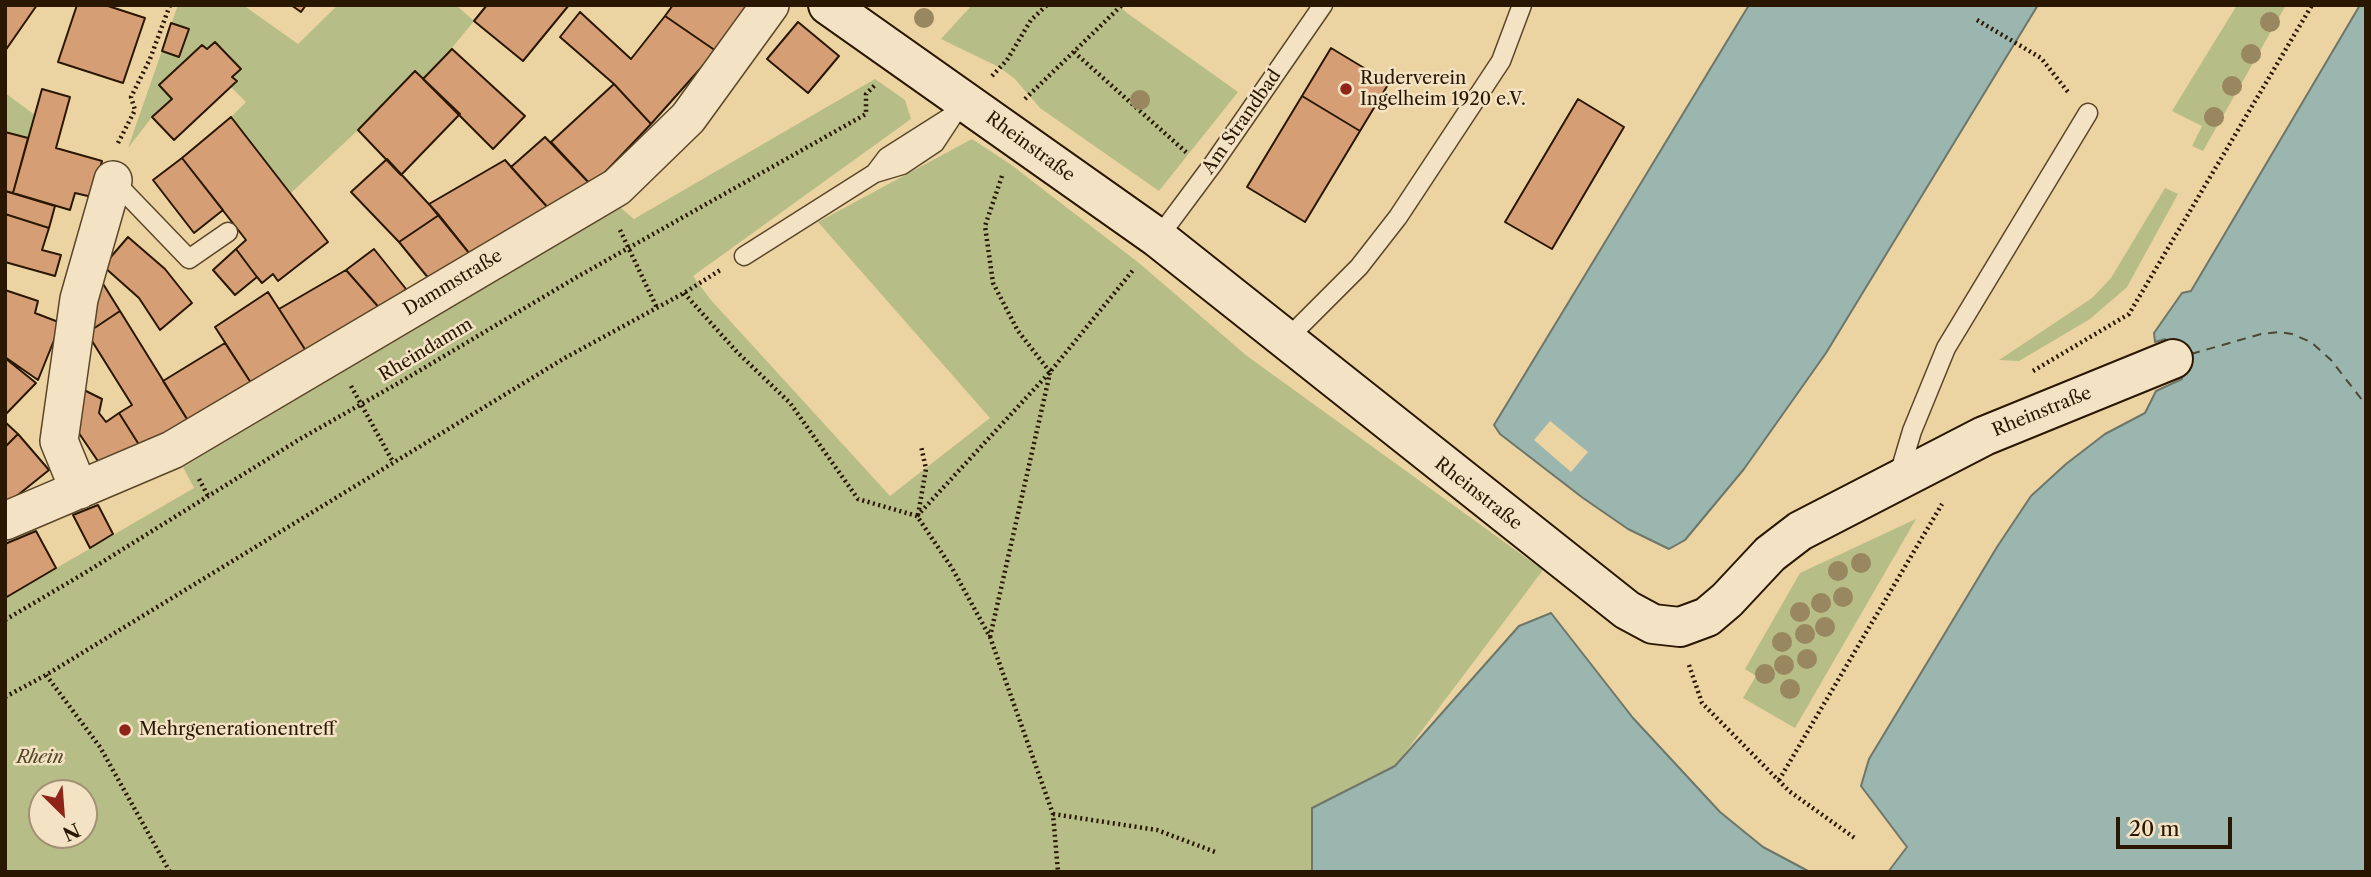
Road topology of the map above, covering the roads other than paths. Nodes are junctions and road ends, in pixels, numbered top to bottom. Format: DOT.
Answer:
graph roads {
  1 [pos="770,5"];
  2 [pos="828,5"];
  3 [pos="1323,5"];
  4 [pos="1522,5"];
  5 [pos="961,108"];
  6 [pos="2088,113"];
  7 [pos="113,180"];
  8 [pos="228,232"];
  9 [pos="1158,238"];
  10 [pos="744,256"];
  11 [pos="1286,340"];
  12 [pos="2173,359"];
  13 [pos="1896,481"];
  14 [pos="79,490"];
  15 [pos="5,521"];
  1 -- 14 [label="street, Dammstraße"];
  2 -- 5 [label="street, Rheinstraße"];
  3 -- 9 [label="lane, Am Strandbad"];
  4 -- 11 [label="lane"];
  5 -- 9 [label="street, Rheinstraße"];
  5 -- 10 [label="lane"];
  6 -- 13 [label="lane"];
  7 -- 8 [label="lane"];
  7 -- 14 [label="street"];
  9 -- 11 [label="street, Rheinstraße"];
  11 -- 13 [label="street, Rheinstraße"];
  12 -- 13 [label="street, Rheinstraße"];
  14 -- 15 [label="street, Dammstraße"];
}
